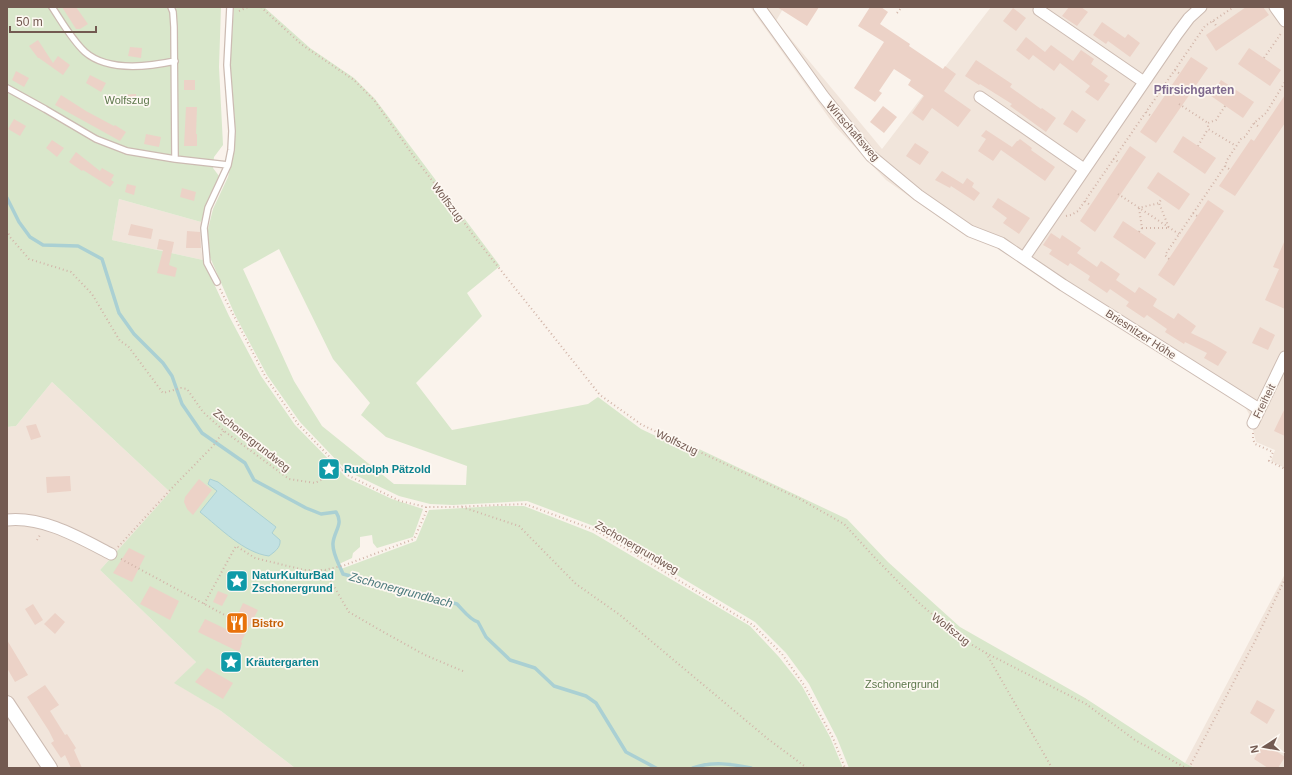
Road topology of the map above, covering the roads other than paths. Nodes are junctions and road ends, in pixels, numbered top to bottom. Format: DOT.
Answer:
graph roads {
  1 [pos="52,7"];
  2 [pos="171,7"];
  3 [pos="230,7"];
  4 [pos="759,7"];
  5 [pos="1201,7"];
  6 [pos="1275,7"];
  7 [pos="1039,10"];
  8 [pos="1285,21"];
  9 [pos="175,62"];
  10 [pos="1144,82"];
  11 [pos="7,88"];
  12 [pos="980,97"];
  13 [pos="175,159"];
  14 [pos="228,164"];
  15 [pos="1084,169"];
  16 [pos="970,231"];
  17 [pos="1024,258"];
  18 [pos="217,282"];
  19 [pos="1285,357"];
  20 [pos="1259,410"];
  21 [pos="1253,424"];
  22 [pos="7,520"];
  23 [pos="111,554"];
  24 [pos="7,702"];
  25 [pos="50,768"];
  1 -- 9 [label="lane"];
  2 -- 9 [label="lane"];
  3 -- 14 [label="lane"];
  4 -- 16 [label="street, Wirtschaftsweg"];
  5 -- 10 [label="street"];
  6 -- 8 [label="street"];
  7 -- 10 [label="street"];
  9 -- 13 [label="lane"];
  10 -- 15 [label="street"];
  11 -- 13 [label="lane"];
  12 -- 15 [label="street"];
  13 -- 14 [label="lane"];
  14 -- 18 [label="lane"];
  15 -- 17 [label="street"];
  16 -- 17 [label="street, Briesnitzer Höhe"];
  17 -- 20 [label="street, Briesnitzer Höhe"];
  19 -- 20 [label="street, Freiheit"];
  20 -- 21 [label="street, Freiheit"];
  22 -- 23 [label="street"];
  24 -- 25 [label="street"];
}
